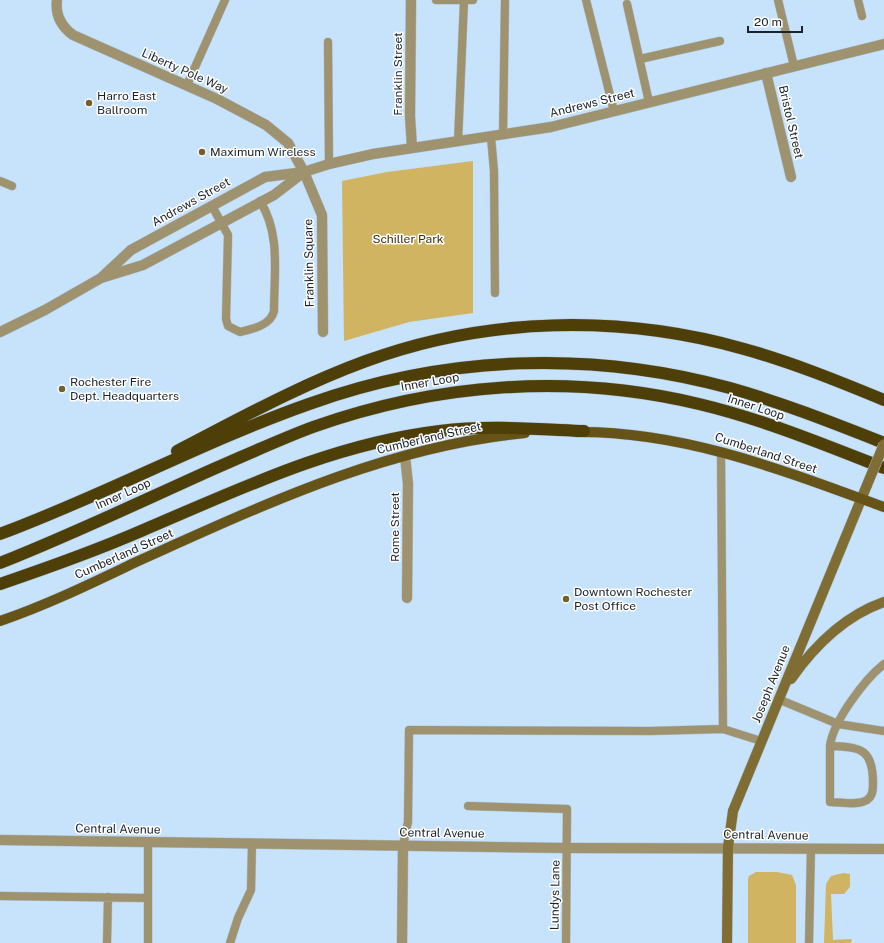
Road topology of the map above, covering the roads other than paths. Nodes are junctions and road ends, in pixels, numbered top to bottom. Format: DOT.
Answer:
graph roads {
  1 [pos="57,0"];
  2 [pos="225,0"];
  3 [pos="411,0"];
  4 [pos="436,0"];
  5 [pos="473,0"];
  6 [pos="505,0"];
  7 [pos="586,0"];
  8 [pos="778,0"];
  9 [pos="858,0"];
  10 [pos="464,1"];
  11 [pos="628,4"];
  12 [pos="862,16"];
  13 [pos="720,41"];
  14 [pos="328,42"];
  15 [pos="884,44"];
  16 [pos="640,59"];
  17 [pos="794,66"];
  18 [pos="766,73"];
  19 [pos="187,85"];
  20 [pos="649,102"];
  21 [pos="614,111"];
  22 [pos="503,135"];
  23 [pos="491,137"];
  24 [pos="458,142"];
  25 [pos="412,148"];
  26 [pos="329,164"];
  27 [pos="304,172"];
  28 [pos="791,177"];
  29 [pos="0,181"];
  30 [pos="12,186"];
  31 [pos="260,201"];
  32 [pos="212,206"];
  33 [pos="222,222"];
  34 [pos="101,278"];
  35 [pos="495,293"];
  36 [pos="0,332"];
  37 [pos="323,332"];
  38 [pos="884,400"];
  39 [pos="584,432"];
  40 [pos="884,443"];
  41 [pos="721,452"];
  42 [pos="405,456"];
  43 [pos="884,468"];
  44 [pos="861,499"];
  45 [pos="884,507"];
  46 [pos="64,509"];
  47 [pos="0,534"];
  48 [pos="0,563"];
  49 [pos="0,584"];
  50 [pos="408,598"];
  51 [pos="884,602"];
  52 [pos="0,621"];
  53 [pos="884,664"];
  54 [pos="778,699"];
  55 [pos="838,724"];
  56 [pos="722,729"];
  57 [pos="884,731"];
  58 [pos="761,741"];
  59 [pos="830,746"];
  60 [pos="468,806"];
  61 [pos="0,840"];
  62 [pos="148,842"];
  63 [pos="252,843"];
  64 [pos="403,846"];
  65 [pos="728,847"];
  66 [pos="567,848"];
  67 [pos="811,848"];
  68 [pos="884,849"];
  69 [pos="0,896"];
  70 [pos="108,897"];
  71 [pos="148,898"];
  72 [pos="106,943"];
  73 [pos="148,943"];
  74 [pos="230,943"];
  75 [pos="402,943"];
  76 [pos="566,943"];
  77 [pos="727,943"];
  78 [pos="809,943"];
  1 -- 19 [label="street, Liberty Pole Way"];
  2 -- 19 [label="lane"];
  3 -- 25 [label="street, Franklin Street"];
  4 -- 10 [label="lane"];
  5 -- 10 [label="lane"];
  6 -- 22 [label="lane"];
  7 -- 21 [label="lane"];
  8 -- 17 [label="lane"];
  9 -- 12 [label="lane"];
  10 -- 24 [label="lane"];
  11 -- 16 [label="lane"];
  13 -- 16 [label="lane"];
  14 -- 26 [label="lane"];
  15 -- 17 [label="street, Andrews Street"];
  16 -- 20 [label="lane"];
  17 -- 18 [label="street, Andrews Street"];
  18 -- 20 [label="street, Andrews Street"];
  18 -- 28 [label="street, Bristol Street"];
  19 -- 27 [label="street, Liberty Pole Way"];
  20 -- 21 [label="street, Andrews Street"];
  21 -- 22 [label="street, Andrews Street"];
  22 -- 23 [label="street, Andrews Street"];
  23 -- 24 [label="street, Andrews Street"];
  23 -- 35 [label="lane"];
  24 -- 25 [label="street, Andrews Street"];
  25 -- 26 [label="street, Andrews Street"];
  26 -- 27 [label="street, Andrews Street"];
  27 -- 31 [label="street, Andrews Street"];
  27 -- 32 [label="street, Andrews Street"];
  27 -- 37 [label="street, Franklin Square"];
  29 -- 30 [label="lane"];
  31 -- 33 [label="street, Andrews Street"];
  31 -- 33 [label="lane"];
  32 -- 33 [label="lane"];
  32 -- 34 [label="street, Andrews Street"];
  33 -- 34 [label="street, Andrews Street"];
  34 -- 36 [label="street, Andrews Street"];
  38 -- 46 [label="highway"];
  39 -- 41 [label="main road, Cumberland Street"];
  39 -- 42 [label="main road, Cumberland Street"];
  39 -- 49 [label="highway"];
  40 -- 44 [label="main road, Joseph Avenue, bridge"];
  40 -- 46 [label="highway, Inner Loop"];
  41 -- 44 [label="main road, Cumberland Street"];
  41 -- 56 [label="lane"];
  42 -- 50 [label="street, Rome Street"];
  42 -- 52 [label="main road, Cumberland Street"];
  43 -- 48 [label="highway, Inner Loop"];
  44 -- 45 [label="main road, Cumberland Street"];
  44 -- 54 [label="main road, Joseph Avenue"];
  46 -- 47 [label="highway, Inner Loop"];
  51 -- 54 [label="main road"];
  53 -- 55 [label="lane"];
  54 -- 55 [label="lane"];
  54 -- 58 [label="main road, Joseph Avenue"];
  55 -- 57 [label="lane"];
  55 -- 59 [label="lane"];
  56 -- 58 [label="lane"];
  56 -- 64 [label="lane"];
  58 -- 65 [label="main road, Joseph Avenue"];
  59 -- 59 [label="lane"];
  60 -- 66 [label="lane, Lundys Lane"];
  61 -- 62 [label="street, Central Avenue"];
  62 -- 63 [label="street, Central Avenue"];
  62 -- 71 [label="lane"];
  63 -- 64 [label="street, Central Avenue"];
  63 -- 74 [label="lane"];
  64 -- 66 [label="street, Central Avenue"];
  64 -- 75 [label="street"];
  65 -- 66 [label="street, Central Avenue"];
  65 -- 67 [label="street, Central Avenue"];
  65 -- 77 [label="main road, Joseph Avenue"];
  66 -- 76 [label="lane, Lundys Lane"];
  67 -- 68 [label="street, Central Avenue"];
  67 -- 78 [label="lane"];
  69 -- 70 [label="lane"];
  70 -- 71 [label="lane"];
  70 -- 72 [label="lane"];
  71 -- 73 [label="lane"];
}
